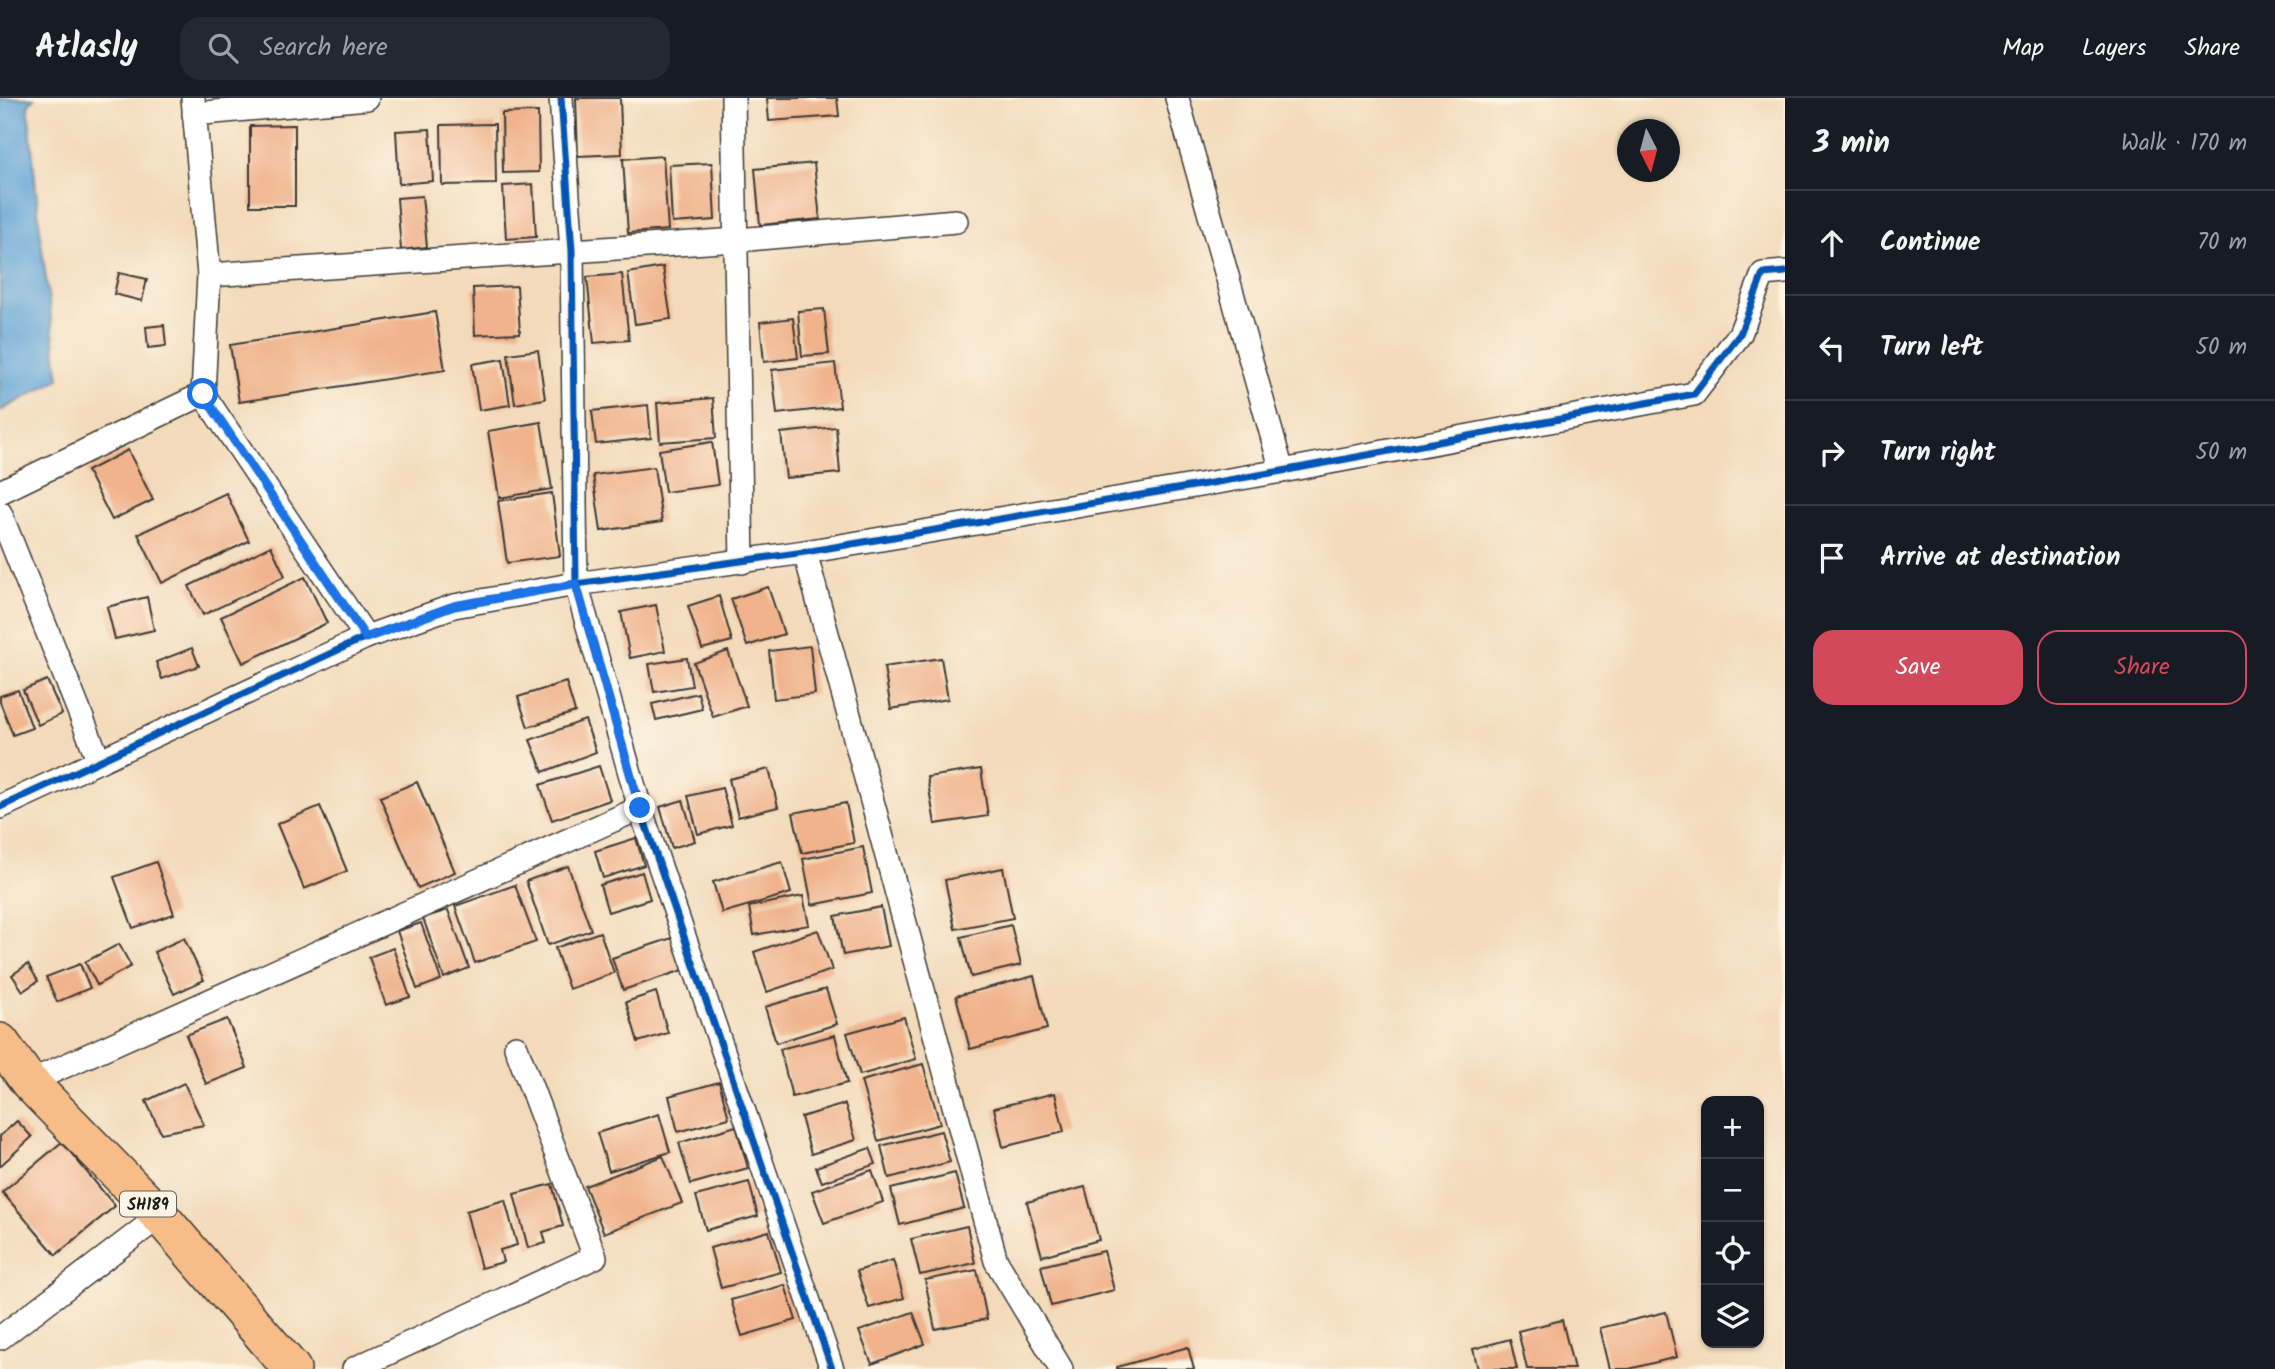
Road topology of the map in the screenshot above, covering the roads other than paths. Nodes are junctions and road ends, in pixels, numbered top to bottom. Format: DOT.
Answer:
graph roads {
  1 [pos="367,98"];
  2 [pos="561,98"];
  3 [pos="733,98"];
  4 [pos="1177,98"];
  5 [pos="193,106"];
  6 [pos="956,221"];
  7 [pos="737,240"];
  8 [pos="572,251"];
  9 [pos="1785,272"];
  10 [pos="209,275"];
  11 [pos="203,394"];
  12 [pos="1282,471"];
  13 [pos="0,492"];
  14 [pos="0,513"];
  15 [pos="805,552"];
  16 [pos="742,562"];
  17 [pos="576,584"];
  18 [pos="366,638"];
  19 [pos="99,761"];
  20 [pos="0,807"];
  21 [pos="640,808"];
  22 [pos="0,1042"];
  23 [pos="516,1047"];
  24 [pos="29,1082"];
  25 [pos="160,1216"];
  26 [pos="0,1338"];
  27 [pos="292,1369"];
  28 [pos="354,1369"];
  29 [pos="832,1369"];
  30 [pos="1061,1369"];
  1 -- 5 [label="street"];
  2 -- 8 [label="street"];
  3 -- 7 [label="street"];
  4 -- 12 [label="street"];
  5 -- 10 [label="street"];
  6 -- 7 [label="street"];
  7 -- 8 [label="street"];
  7 -- 16 [label="street"];
  8 -- 10 [label="street"];
  8 -- 17 [label="street"];
  9 -- 12 [label="street"];
  10 -- 11 [label="street"];
  11 -- 13 [label="street"];
  11 -- 18 [label="street"];
  12 -- 15 [label="street"];
  14 -- 19 [label="street"];
  15 -- 16 [label="street"];
  15 -- 30 [label="street"];
  16 -- 17 [label="street"];
  17 -- 18 [label="street"];
  17 -- 21 [label="street"];
  18 -- 19 [label="street"];
  19 -- 20 [label="street"];
  21 -- 24 [label="street"];
  21 -- 29 [label="street"];
  22 -- 24 [label="main road, SH189"];
  23 -- 28 [label="street"];
  24 -- 25 [label="main road, SH189"];
  25 -- 26 [label="street"];
  25 -- 27 [label="main road, SH189"];
}
